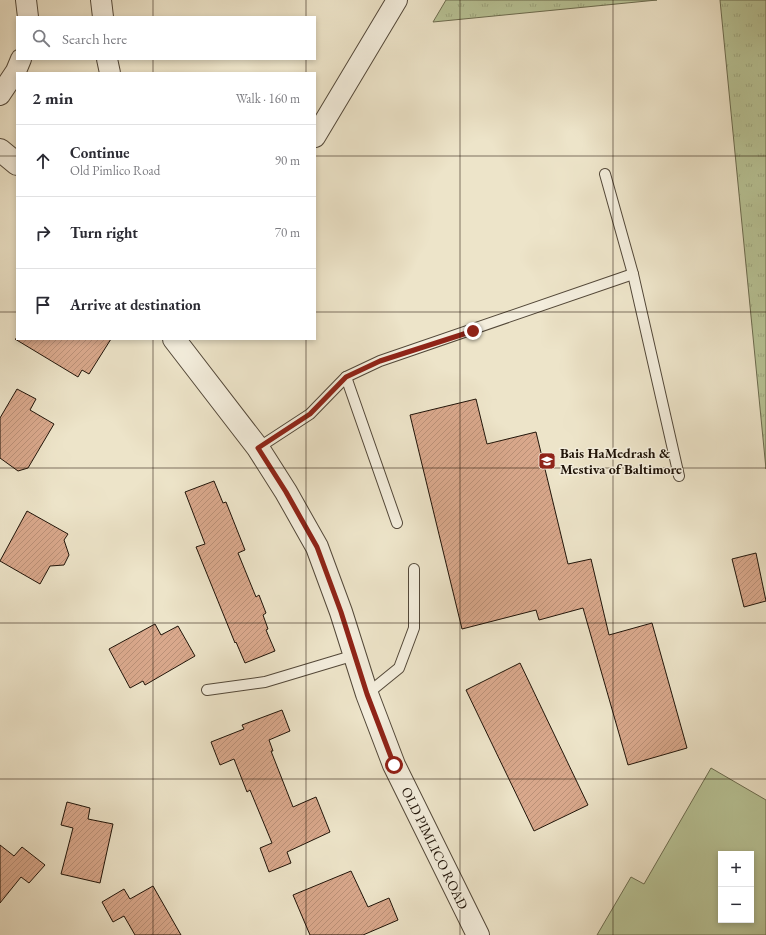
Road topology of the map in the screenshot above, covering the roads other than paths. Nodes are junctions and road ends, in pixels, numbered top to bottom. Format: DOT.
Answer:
graph roads {
  1 [pos="26,0"];
  2 [pos="101,0"];
  3 [pos="397,0"];
  4 [pos="28,16"];
  5 [pos="103,16"];
  6 [pos="21,60"];
  7 [pos="107,60"];
  8 [pos="110,72"];
  9 [pos="0,95"];
  10 [pos="316,135"];
  11 [pos="0,150"];
  12 [pos="16,163"];
  13 [pos="605,174"];
  14 [pos="633,274"];
  15 [pos="175,340"];
  16 [pos="346,377"];
  17 [pos="258,448"];
  18 [pos="679,476"];
  19 [pos="397,523"];
  20 [pos="414,569"];
  21 [pos="354,655"];
  22 [pos="207,690"];
  23 [pos="367,694"];
  24 [pos="478,935"];
  1 -- 4 [label="street"];
  2 -- 5 [label="street"];
  3 -- 10 [label="street"];
  6 -- 9 [label="street"];
  7 -- 8 [label="street"];
  11 -- 12 [label="street"];
  13 -- 14 [label="lane"];
  14 -- 16 [label="lane"];
  14 -- 18 [label="lane"];
  15 -- 17 [label="street, OLD PIMLICO ROAD"];
  16 -- 17 [label="lane"];
  16 -- 19 [label="lane"];
  17 -- 21 [label="street, OLD PIMLICO ROAD"];
  20 -- 23 [label="lane"];
  21 -- 22 [label="lane"];
  21 -- 23 [label="street, OLD PIMLICO ROAD"];
  23 -- 24 [label="street, OLD PIMLICO ROAD"];
}
